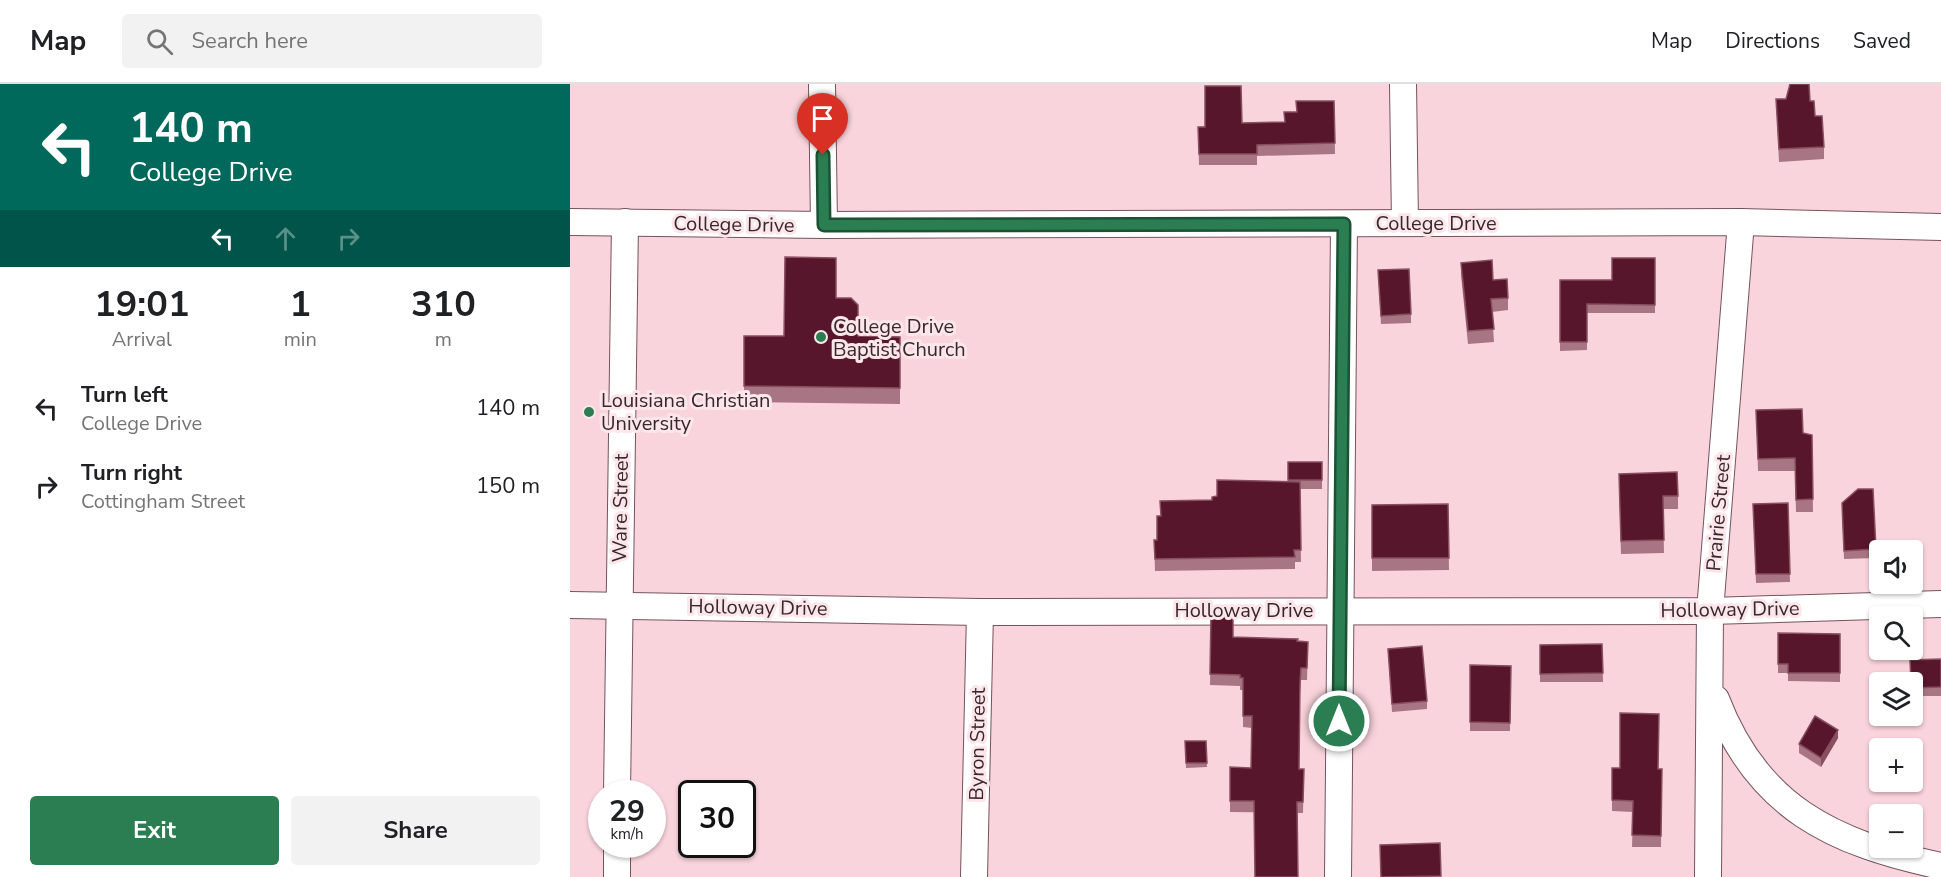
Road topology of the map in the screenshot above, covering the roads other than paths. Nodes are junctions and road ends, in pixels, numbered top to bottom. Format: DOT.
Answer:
graph roads {
  1 [pos="822,84"];
  2 [pos="1403,84"];
  3 [pos="570,222"];
  4 [pos="625,222"];
  5 [pos="1741,222"];
  6 [pos="1405,223"];
  7 [pos="1344,224"];
  8 [pos="824,225"];
  9 [pos="1941,227"];
  10 [pos="1941,604"];
  11 [pos="570,605"];
  12 [pos="619,605"];
  13 [pos="1340,610"];
  14 [pos="1710,611"];
  15 [pos="981,612"];
  16 [pos="1710,684"];
  17 [pos="617,780"];
  18 [pos="617,858"];
  19 [pos="1941,867"];
  20 [pos="616,877"];
  21 [pos="974,877"];
  22 [pos="1338,877"];
  23 [pos="1708,877"];
  1 -- 8 [label="street"];
  2 -- 6 [label="street"];
  3 -- 4 [label="street, College Drive"];
  4 -- 8 [label="street, College Drive"];
  4 -- 12 [label="street, Ware Street"];
  5 -- 6 [label="street, College Drive"];
  5 -- 9 [label="street, College Drive"];
  5 -- 14 [label="street, Prairie Street"];
  6 -- 7 [label="street, College Drive"];
  7 -- 8 [label="street, College Drive"];
  7 -- 13 [label="street"];
  10 -- 14 [label="street, Holloway Drive"];
  11 -- 12 [label="street, Holloway Drive"];
  12 -- 15 [label="street, Holloway Drive"];
  12 -- 17 [label="street, Ware Street"];
  13 -- 14 [label="street, Holloway Drive"];
  13 -- 15 [label="street, Holloway Drive"];
  13 -- 22 [label="street"];
  14 -- 16 [label="street, Prairie Street"];
  15 -- 21 [label="street, Byron Street"];
  16 -- 19 [label="street"];
  16 -- 23 [label="street, Prairie Street"];
  18 -- 20 [label="street"];
}
